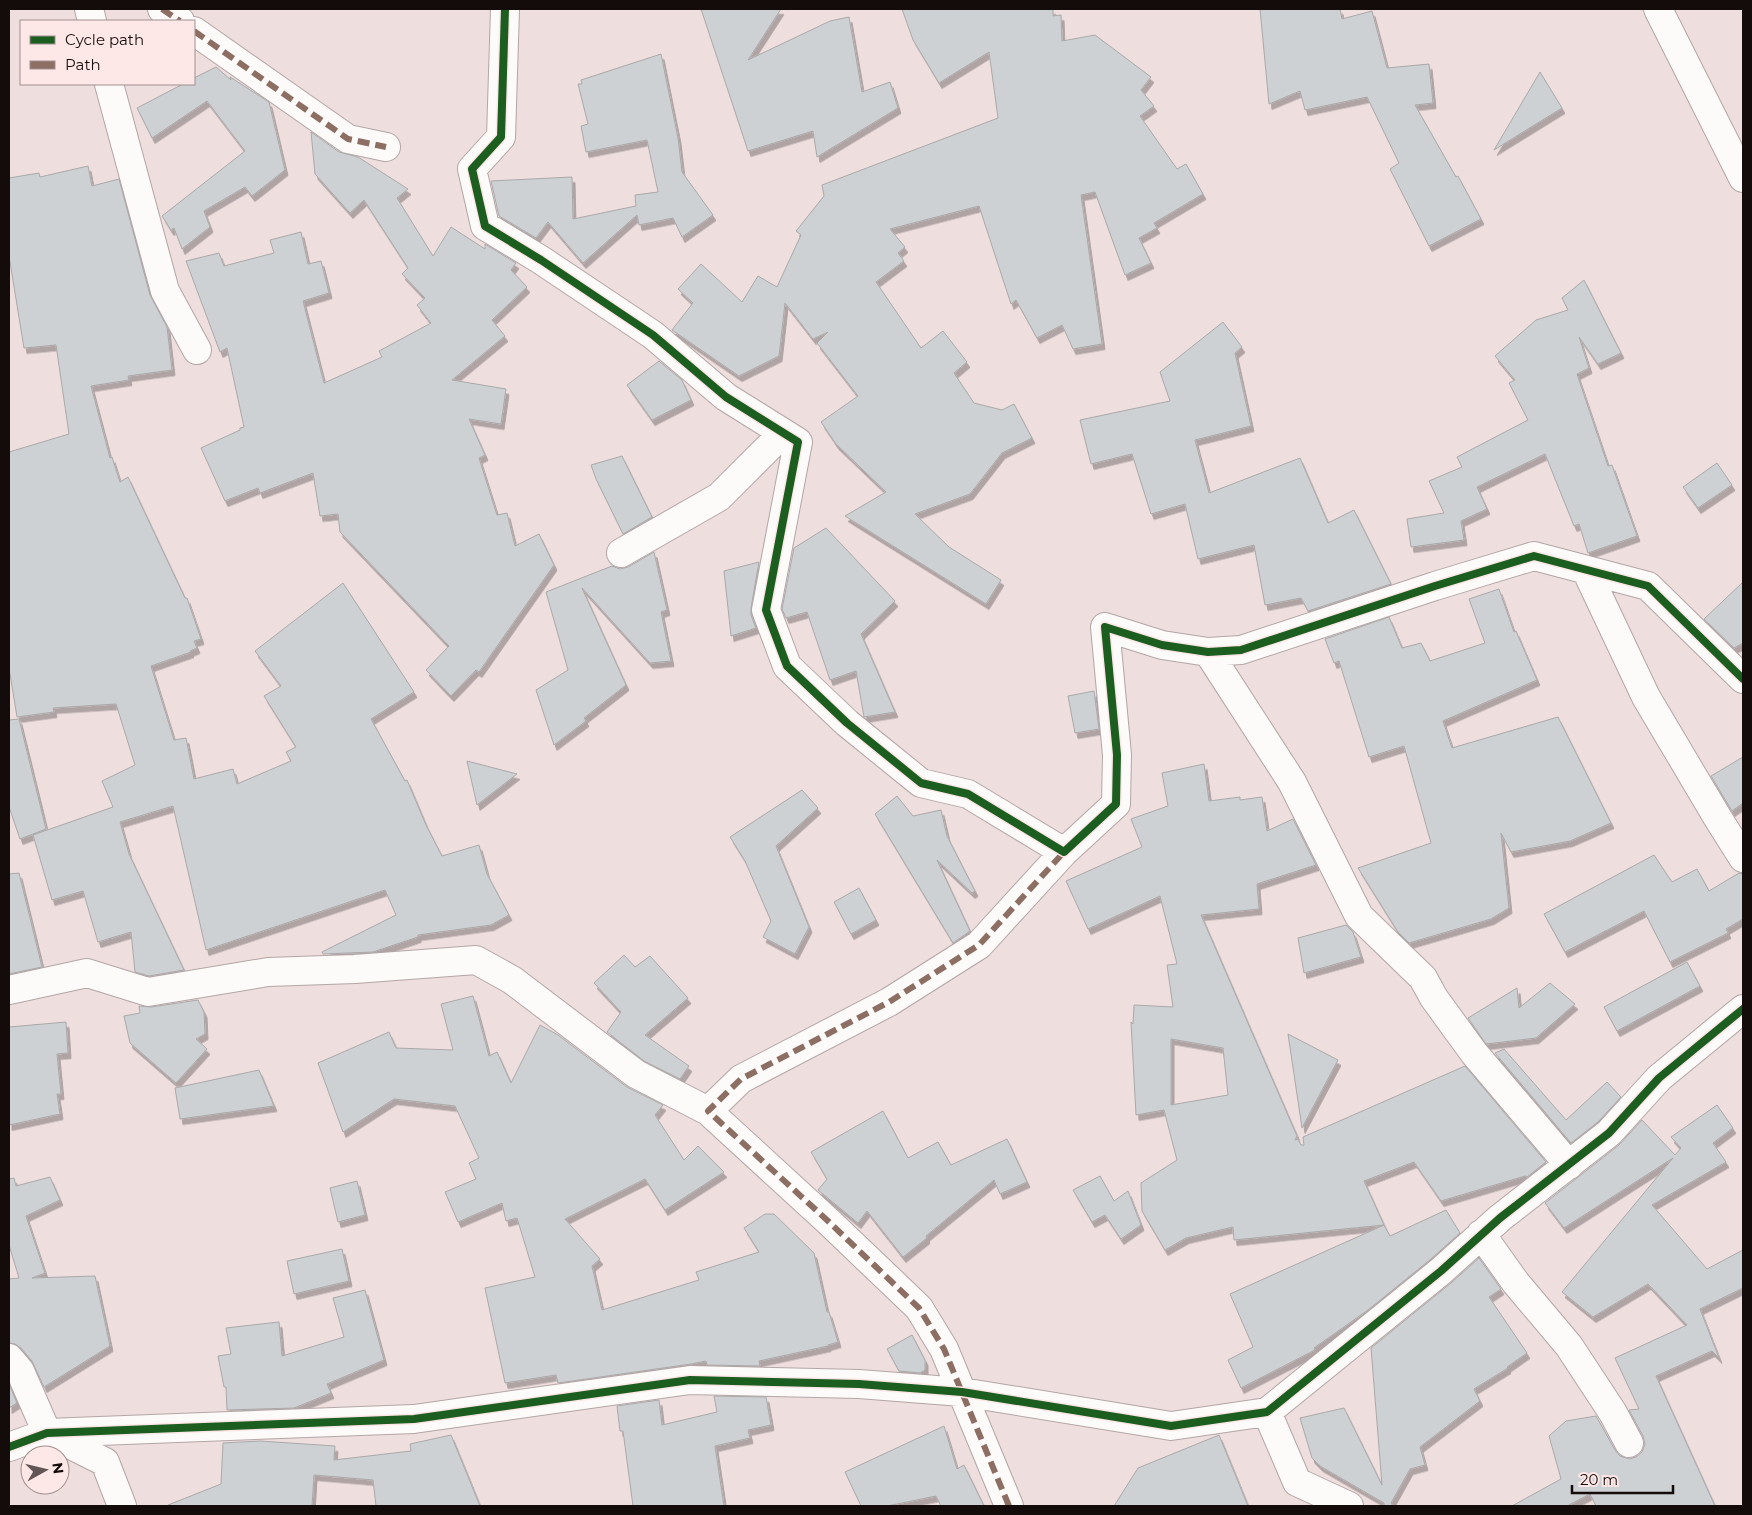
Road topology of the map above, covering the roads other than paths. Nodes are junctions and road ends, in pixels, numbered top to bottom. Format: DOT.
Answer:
graph roads {
  1 [pos="162,9"];
  2 [pos="505,9"];
  3 [pos="1658,9"];
  4 [pos="178,20"];
  5 [pos="195,32"];
  6 [pos="109,85"];
  7 [pos="386,147"];
  8 [pos="1743,178"];
  9 [pos="196,350"];
  10 [pos="783,433"];
  11 [pos="621,553"];
  12 [pos="1586,570"];
  13 [pos="1208,652"];
  14 [pos="1743,679"];
  15 [pos="1064,852"];
  16 [pos="1743,858"];
  17 [pos="9,990"];
  18 [pos="1743,1009"];
  19 [pos="708,1111"];
  20 [pos="1569,1165"];
  21 [pos="1481,1234"];
  22 [pos="9,1358"];
  23 [pos="962,1392"];
  24 [pos="1266,1412"];
  25 [pos="47,1433"];
  26 [pos="1629,1443"];
  27 [pos="9,1447"];
  28 [pos="122,1506"];
  29 [pos="1009,1506"];
  30 [pos="1349,1506"];
  1 -- 4 [label="street"];
  2 -- 10 [label="street"];
  3 -- 8 [label="street"];
  5 -- 7 [label="street"];
  6 -- 9 [label="street"];
  10 -- 11 [label="street"];
  10 -- 15 [label="street"];
  12 -- 13 [label="street"];
  12 -- 14 [label="street"];
  12 -- 16 [label="street"];
  13 -- 15 [label="street"];
  13 -- 20 [label="street"];
  15 -- 19 [label="street"];
  17 -- 19 [label="street"];
  18 -- 20 [label="street"];
  19 -- 23 [label="street"];
  20 -- 21 [label="street"];
  21 -- 24 [label="street"];
  21 -- 26 [label="street"];
  22 -- 25 [label="street"];
  23 -- 24 [label="street"];
  23 -- 25 [label="street"];
  23 -- 29 [label="street"];
  24 -- 30 [label="street"];
  25 -- 27 [label="street"];
  25 -- 28 [label="street"];
}
